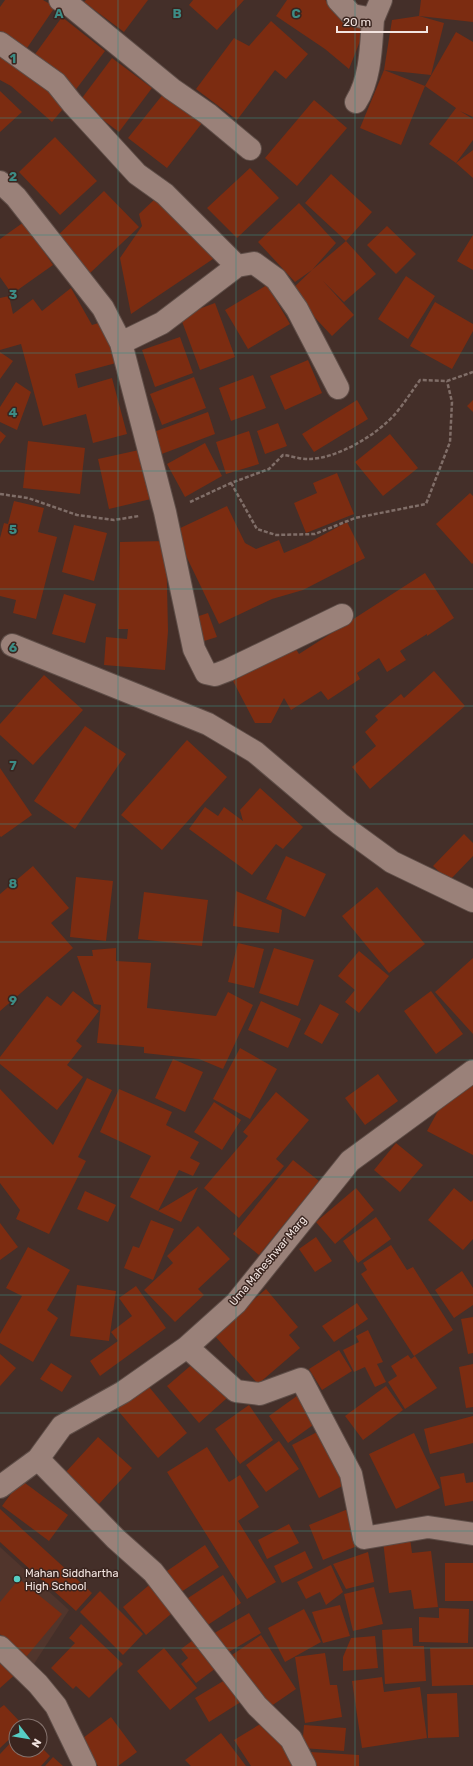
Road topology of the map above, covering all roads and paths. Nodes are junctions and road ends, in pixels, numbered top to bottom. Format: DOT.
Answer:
graph roads {
  1 [pos="60,0"];
  2 [pos="338,0"];
  3 [pos="378,9"];
  4 [pos="0,43"];
  5 [pos="356,102"];
  6 [pos="250,149"];
  7 [pos="0,182"];
  8 [pos="237,266"];
  9 [pos="121,343"];
  10 [pos="473,372"];
  11 [pos="446,381"];
  12 [pos="338,388"];
  13 [pos="232,483"];
  14 [pos="0,494"];
  15 [pos="165,512"];
  16 [pos="342,615"];
  17 [pos="12,645"];
  18 [pos="473,901"];
  19 [pos="473,1071"];
  20 [pos="187,1347"];
  21 [pos="38,1458"];
  22 [pos="0,1487"];
  23 [pos="473,1534"];
  24 [pos="0,1647"];
  25 [pos="85,1766"];
  26 [pos="305,1766"];
  1 -- 6 [label="street"];
  2 -- 3 [label="street"];
  3 -- 5 [label="street"];
  4 -- 8 [label="street"];
  7 -- 9 [label="street"];
  8 -- 9 [label="street"];
  8 -- 12 [label="street"];
  9 -- 15 [label="street"];
  10 -- 11 [label="path"];
  11 -- 13 [label="path"];
  11 -- 13 [label="path"];
  13 -- 15 [label="path"];
  14 -- 15 [label="path"];
  15 -- 16 [label="street"];
  17 -- 18 [label="street"];
  19 -- 20 [label="street, Uma Maheshwar Marg"];
  20 -- 21 [label="street, Uma Maheshwar Marg"];
  20 -- 23 [label="street"];
  21 -- 22 [label="street, Uma Maheshwar Marg"];
  21 -- 26 [label="street"];
  24 -- 25 [label="street"];
}
